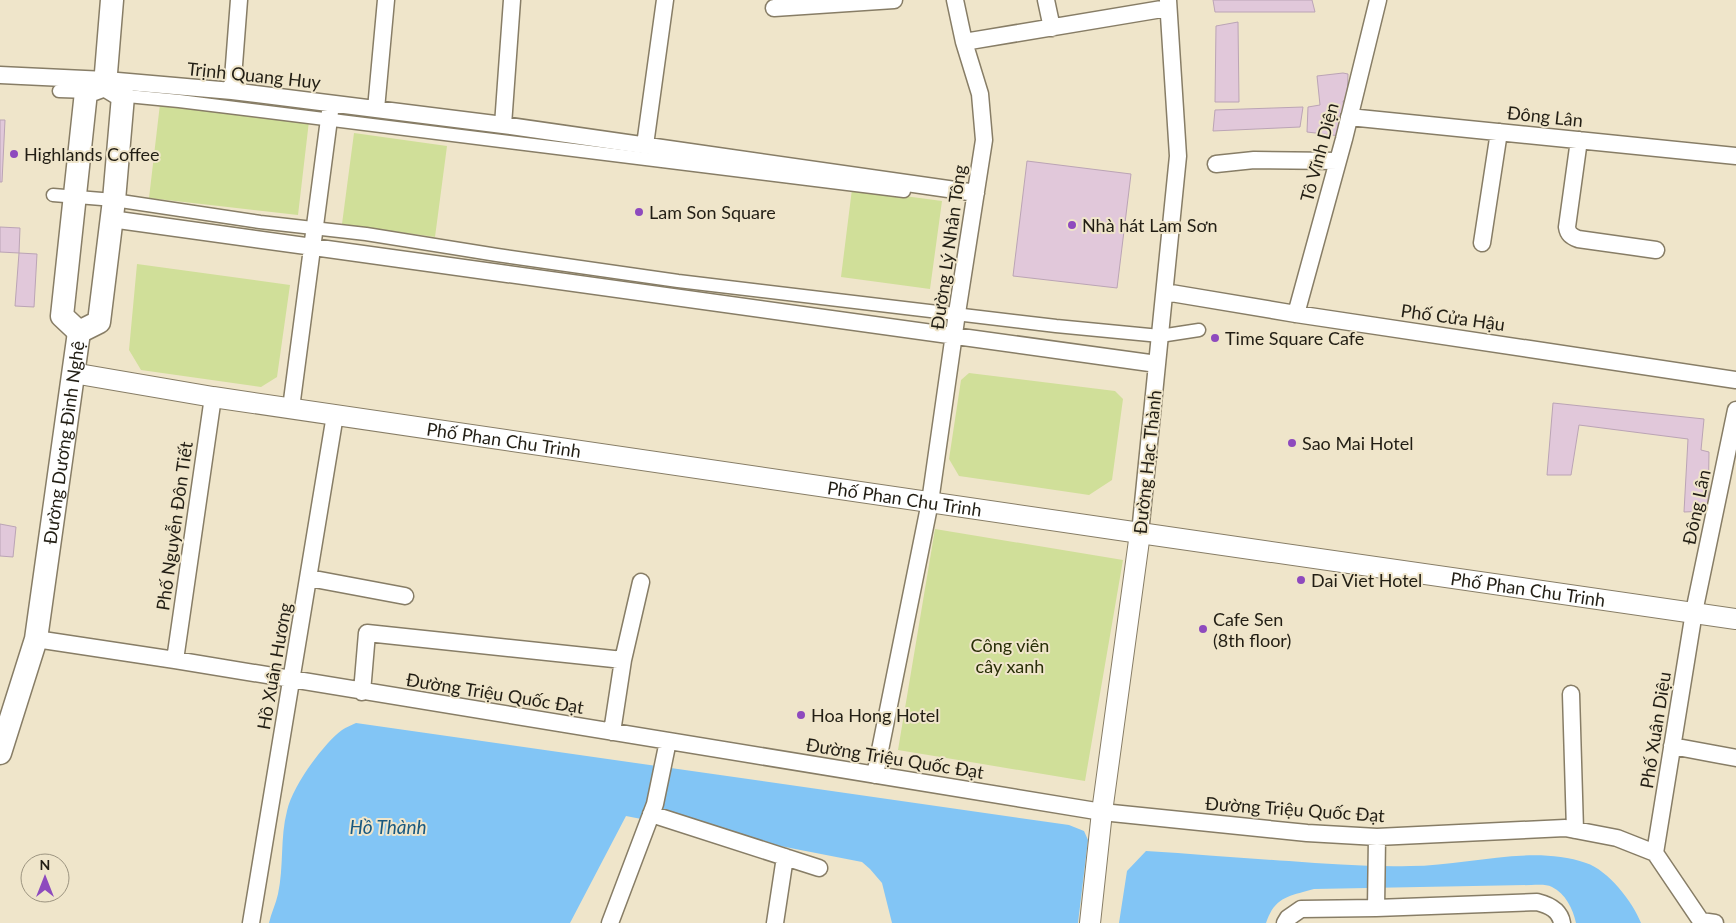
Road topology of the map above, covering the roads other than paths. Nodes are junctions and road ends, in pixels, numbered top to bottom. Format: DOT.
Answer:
graph roads {
  1 [pos="112,0"];
  2 [pos="239,0"];
  3 [pos="386,0"];
  4 [pos="512,0"];
  5 [pos="666,0"];
  6 [pos="894,0"];
  7 [pos="955,0"];
  8 [pos="1046,0"];
  9 [pos="1378,0"];
  10 [pos="1168,4"];
  11 [pos="774,8"];
  12 [pos="1052,28"];
  13 [pos="964,42"];
  14 [pos="0,75"];
  15 [pos="105,88"];
  16 [pos="59,91"];
  17 [pos="232,91"];
  18 [pos="376,109"];
  19 [pos="330,111"];
  20 [pos="1350,116"];
  21 [pos="503,125"];
  22 [pos="1499,132"];
  23 [pos="1579,140"];
  24 [pos="645,145"];
  25 [pos="1736,156"];
  26 [pos="1338,161"];
  27 [pos="1216,164"];
  28 [pos="53,194"];
  29 [pos="978,198"];
  30 [pos="75,205"];
  31 [pos="113,209"];
  32 [pos="315,227"];
  33 [pos="1482,243"];
  34 [pos="312,247"];
  35 [pos="1656,250"];
  36 [pos="1165,292"];
  37 [pos="957,313"];
  38 [pos="1296,314"];
  39 [pos="1199,330"];
  40 [pos="79,332"];
  41 [pos="955,336"];
  42 [pos="1160,336"];
  43 [pos="1157,364"];
  44 [pos="73,372"];
  45 [pos="1736,380"];
  46 [pos="213,397"];
  47 [pos="290,408"];
  48 [pos="1736,410"];
  49 [pos="335,415"];
  50 [pos="930,502"];
  51 [pos="1140,533"];
  52 [pos="309,578"];
  53 [pos="641,582"];
  54 [pos="405,596"];
  55 [pos="1694,612"];
  56 [pos="1736,618"];
  57 [pos="36,639"];
  58 [pos="175,660"];
  59 [pos="623,660"];
  60 [pos="292,680"];
  61 [pos="362,692"];
  62 [pos="1571,694"];
  63 [pos="612,732"];
  64 [pos="668,741"];
  65 [pos="1672,746"];
  66 [pos="0,753"];
  67 [pos="1736,758"];
  68 [pos="875,775"];
  69 [pos="653,809"];
  70 [pos="1102,812"];
  71 [pos="1575,830"];
  72 [pos="1377,837"];
  73 [pos="1655,853"];
  74 [pos="786,857"];
  75 [pos="819,868"];
  76 [pos="1376,908"];
  77 [pos="1706,922"];
  78 [pos="251,923"];
  79 [pos="610,923"];
  80 [pos="775,923"];
  81 [pos="1090,923"];
  82 [pos="1285,923"];
  83 [pos="1562,923"];
  1 -- 15 [label="main road, Đường Dương Đình Nghệ"];
  2 -- 17 [label="street"];
  3 -- 18 [label="street"];
  4 -- 21 [label="street"];
  5 -- 24 [label="street"];
  6 -- 11 [label="street"];
  7 -- 13 [label="street, Đường Lý Nhân Tông"];
  8 -- 12 [label="street"];
  9 -- 20 [label="street, Tô Vĩnh Diện"];
  10 -- 12 [label="street"];
  10 -- 36 [label="street, Đường Hạc Thành"];
  12 -- 13 [label="street"];
  13 -- 29 [label="street, Đường Lý Nhân Tông"];
  14 -- 15 [label="street, Trịnh Quang Huy"];
  15 -- 16 [label="street"];
  15 -- 17 [label="street, Trịnh Quang Huy"];
  15 -- 19 [label="street"];
  15 -- 30 [label="main road, Đường Dương Đình Nghệ"];
  15 -- 31 [label="main road"];
  17 -- 19 [label="street, Trịnh Quang Huy"];
  18 -- 19 [label="street, Trịnh Quang Huy"];
  18 -- 21 [label="street, Trịnh Quang Huy"];
  19 -- 29 [label="street"];
  19 -- 32 [label="street"];
  20 -- 22 [label="street, Đông Lân"];
  20 -- 26 [label="street, Tô Vĩnh Diện"];
  21 -- 24 [label="street, Trịnh Quang Huy"];
  22 -- 23 [label="street, Đông Lân"];
  22 -- 33 [label="street"];
  23 -- 25 [label="street, Đông Lân"];
  23 -- 35 [label="street"];
  24 -- 29 [label="street, Trịnh Quang Huy"];
  26 -- 27 [label="street"];
  26 -- 38 [label="street, Tô Vĩnh Diện"];
  28 -- 30 [label="street"];
  29 -- 37 [label="street, Đường Lý Nhân Tông"];
  30 -- 31 [label="main road"];
  30 -- 40 [label="main road, Đường Dương Đình Nghệ"];
  31 -- 32 [label="street"];
  31 -- 34 [label="street"];
  31 -- 40 [label="main road"];
  32 -- 34 [label="street"];
  32 -- 37 [label="street"];
  34 -- 41 [label="street"];
  34 -- 47 [label="street"];
  36 -- 38 [label="street, Phố Cửa Hậu"];
  36 -- 42 [label="street, Đường Hạc Thành"];
  37 -- 41 [label="street, Đường Lý Nhân Tông"];
  37 -- 42 [label="street"];
  38 -- 45 [label="street, Phố Cửa Hậu"];
  39 -- 42 [label="street"];
  40 -- 44 [label="main road, Đường Dương Đình Nghệ"];
  41 -- 43 [label="street"];
  41 -- 50 [label="street, Đường Lý Nhân Tông"];
  42 -- 43 [label="street, Đường Hạc Thành"];
  43 -- 51 [label="street, Đường Hạc Thành"];
  44 -- 46 [label="street, Phố Phan Chu Trinh"];
  44 -- 57 [label="main road, Đường Dương Đình Nghệ"];
  46 -- 47 [label="street, Phố Phan Chu Trinh"];
  46 -- 58 [label="street, Phố Nguyễn Đôn Tiết"];
  47 -- 49 [label="street, Phố Phan Chu Trinh"];
  48 -- 55 [label="street, Đông Lân"];
  49 -- 50 [label="street, Phố Phan Chu Trinh"];
  49 -- 52 [label="street, Hồ Xuân Hương"];
  50 -- 51 [label="street, Phố Phan Chu Trinh"];
  50 -- 68 [label="street, Đường Lý Nhân Tông"];
  51 -- 55 [label="street, Phố Phan Chu Trinh"];
  51 -- 70 [label="street, Đường Hạc Thành"];
  52 -- 54 [label="street"];
  52 -- 60 [label="street, Hồ Xuân Hương"];
  53 -- 59 [label="street"];
  55 -- 56 [label="street, Phố Phan Chu Trinh"];
  55 -- 65 [label="street, Phố Xuân Diệu"];
  57 -- 58 [label="street, Đường Triệu Quốc Đạt"];
  57 -- 66 [label="main road, Đường Dương Đình Nghệ"];
  58 -- 60 [label="street, Đường Triệu Quốc Đạt"];
  59 -- 61 [label="street"];
  59 -- 63 [label="street"];
  60 -- 61 [label="street, Đường Triệu Quốc Đạt"];
  60 -- 78 [label="street, Hồ Xuân Hương"];
  61 -- 63 [label="street, Đường Triệu Quốc Đạt"];
  62 -- 71 [label="street"];
  63 -- 64 [label="street, Đường Triệu Quốc Đạt"];
  64 -- 68 [label="street, Đường Triệu Quốc Đạt"];
  64 -- 69 [label="street"];
  65 -- 67 [label="street"];
  65 -- 73 [label="street, Phố Xuân Diệu"];
  68 -- 70 [label="street, Đường Triệu Quốc Đạt"];
  69 -- 74 [label="street"];
  69 -- 79 [label="street"];
  70 -- 72 [label="street, Đường Triệu Quốc Đạt"];
  70 -- 81 [label="street, Đường Hạc Thành"];
  71 -- 72 [label="street, Đường Triệu Quốc Đạt"];
  71 -- 73 [label="street, Đường Triệu Quốc Đạt"];
  72 -- 76 [label="street"];
  73 -- 77 [label="street"];
  74 -- 75 [label="street"];
  74 -- 80 [label="street"];
  76 -- 82 [label="street"];
  76 -- 83 [label="street"];
}
